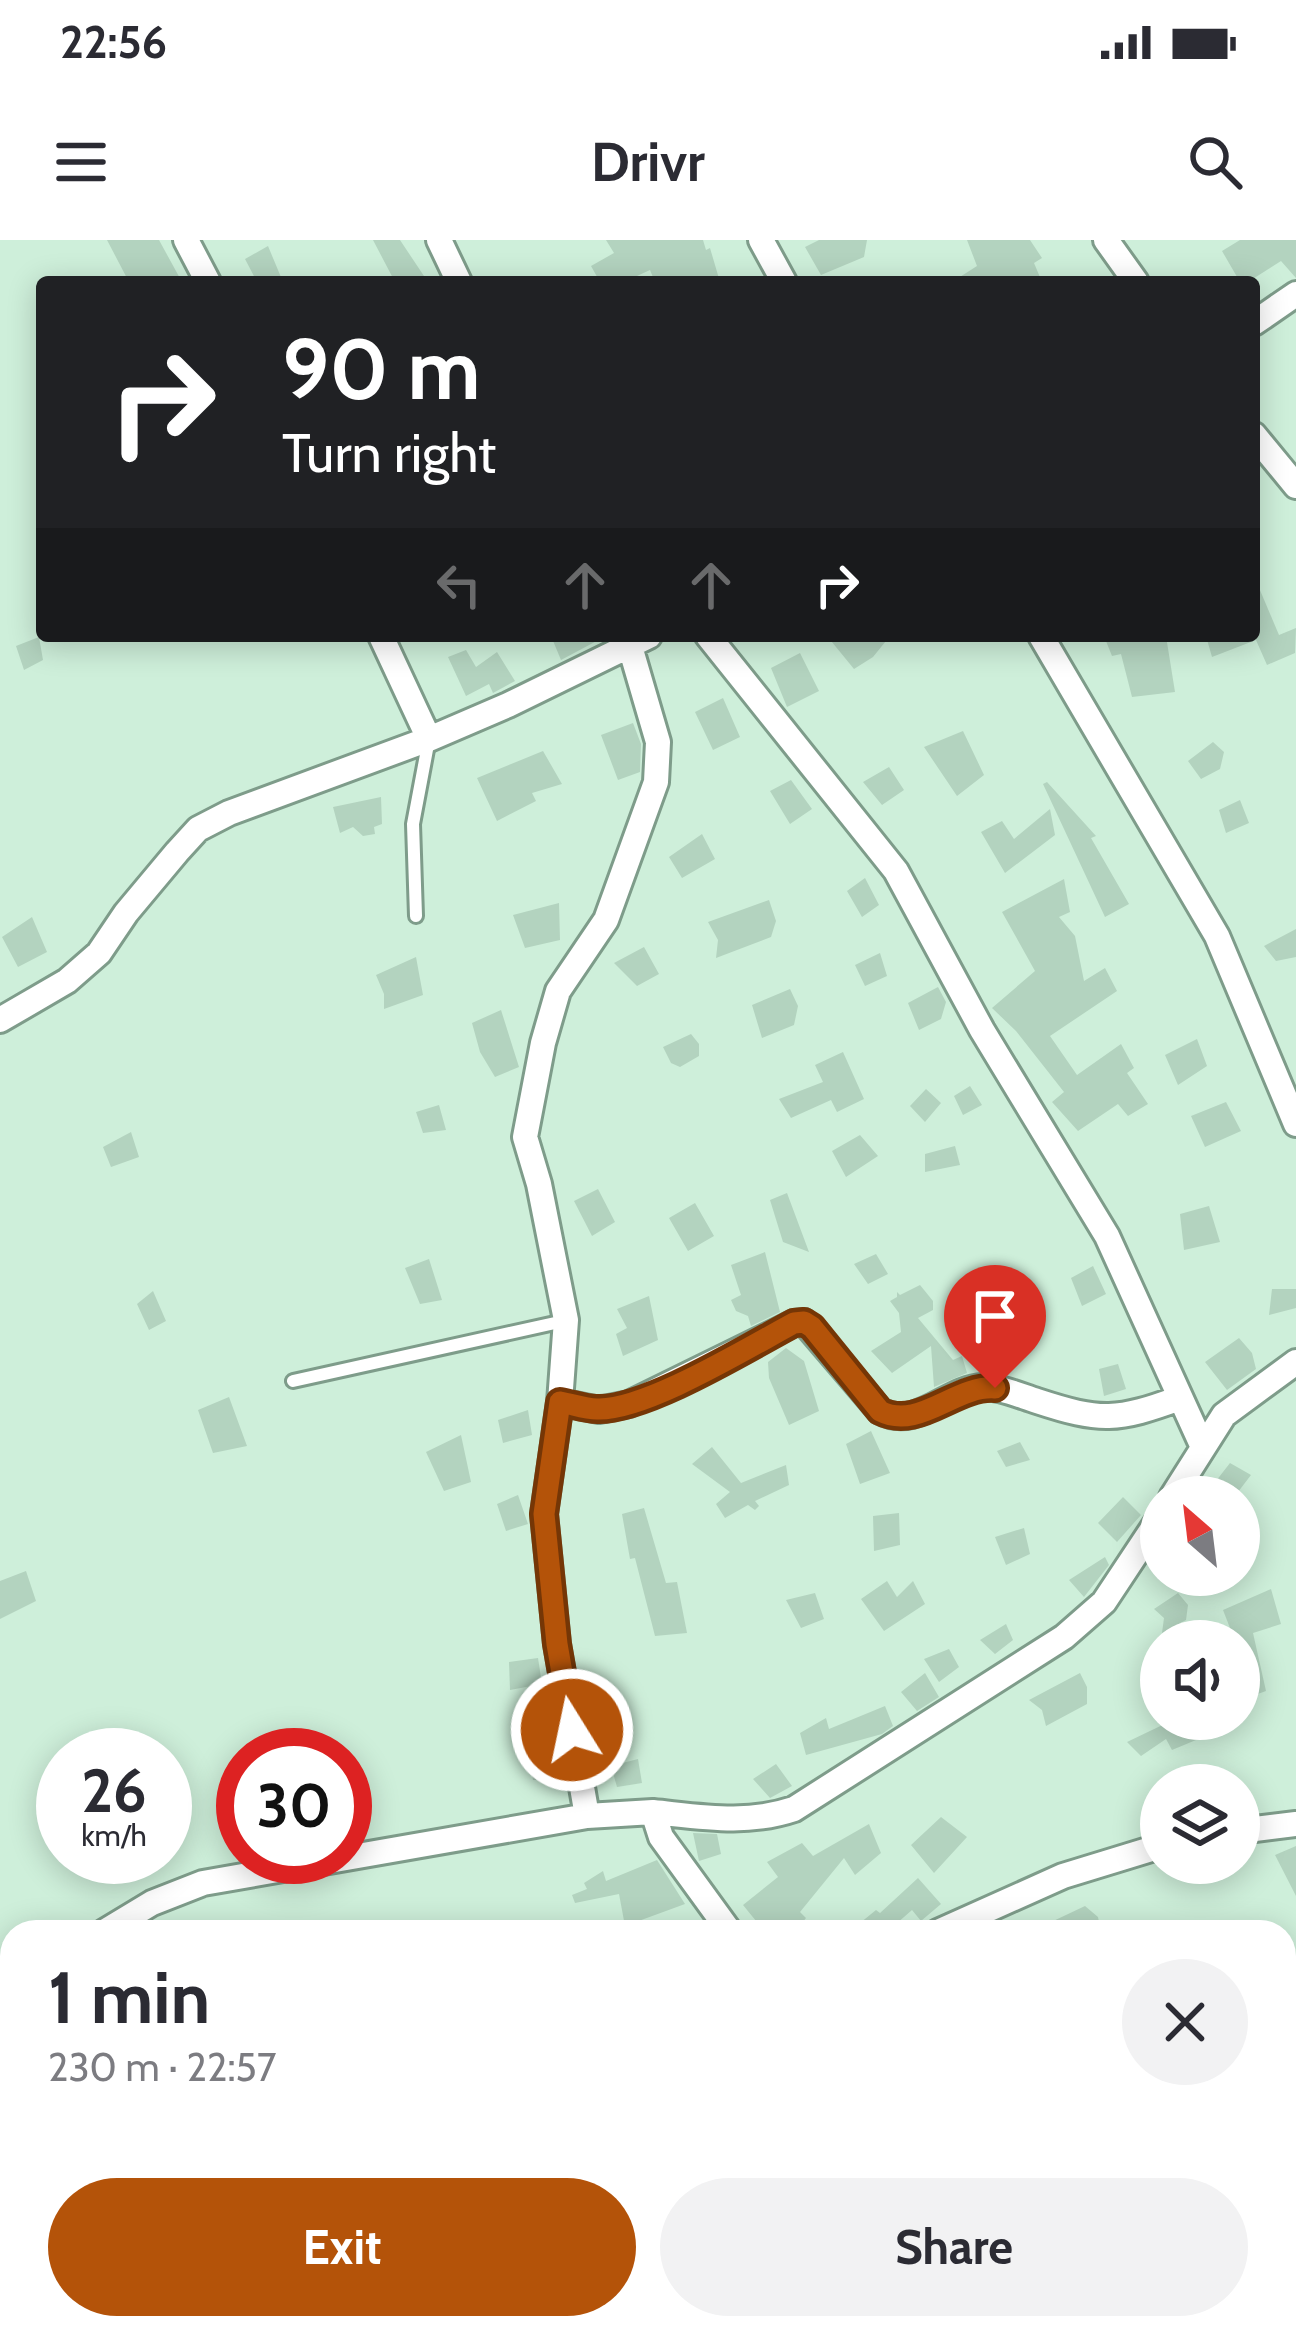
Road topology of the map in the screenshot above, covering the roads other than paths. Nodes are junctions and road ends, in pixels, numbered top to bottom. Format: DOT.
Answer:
graph roads {
  1 [pos="186,240"];
  2 [pos="439,240"];
  3 [pos="761,240"];
  4 [pos="1106,240"];
  5 [pos="205,276"];
  6 [pos="456,276"];
  7 [pos="781,276"];
  8 [pos="1132,276"];
  9 [pos="1296,294"];
  10 [pos="1260,319"];
  11 [pos="1260,442"];
  12 [pos="1296,486"];
  13 [pos="384,642"];
  14 [pos="630,642"];
  15 [pos="637,642"];
  16 [pos="713,642"];
  17 [pos="1045,642"];
  18 [pos="429,739"];
  19 [pos="416,916"];
  20 [pos="0,1020"];
  21 [pos="1296,1124"];
  22 [pos="566,1320"];
  23 [pos="1296,1362"];
  24 [pos="293,1381"];
  25 [pos="1180,1398"];
  26 [pos="560,1402"];
  27 [pos="1202,1445"];
  28 [pos="1184,1476"];
  29 [pos="1140,1548"];
  30 [pos="653,1812"];
  31 [pos="587,1816"];
  32 [pos="1296,1824"];
  33 [pos="1260,1828"];
  34 [pos="1140,1852"];
  35 [pos="124,1920"];
  36 [pos="721,1920"];
  37 [pos="965,1920"];
  1 -- 5 [label="street"];
  2 -- 6 [label="street"];
  3 -- 7 [label="street"];
  4 -- 8 [label="street"];
  9 -- 10 [label="street"];
  11 -- 12 [label="street"];
  13 -- 18 [label="street"];
  14 -- 18 [label="street"];
  15 -- 22 [label="street"];
  16 -- 25 [label="street"];
  17 -- 21 [label="street"];
  18 -- 19 [label="lane"];
  18 -- 20 [label="street"];
  22 -- 24 [label="lane"];
  22 -- 26 [label="street"];
  23 -- 27 [label="street"];
  25 -- 26 [label="street"];
  25 -- 27 [label="street"];
  26 -- 31 [label="street"];
  27 -- 28 [label="street"];
  29 -- 30 [label="street"];
  30 -- 31 [label="street"];
  30 -- 36 [label="street"];
  31 -- 35 [label="street"];
  32 -- 33 [label="street"];
  34 -- 37 [label="street"];
}
